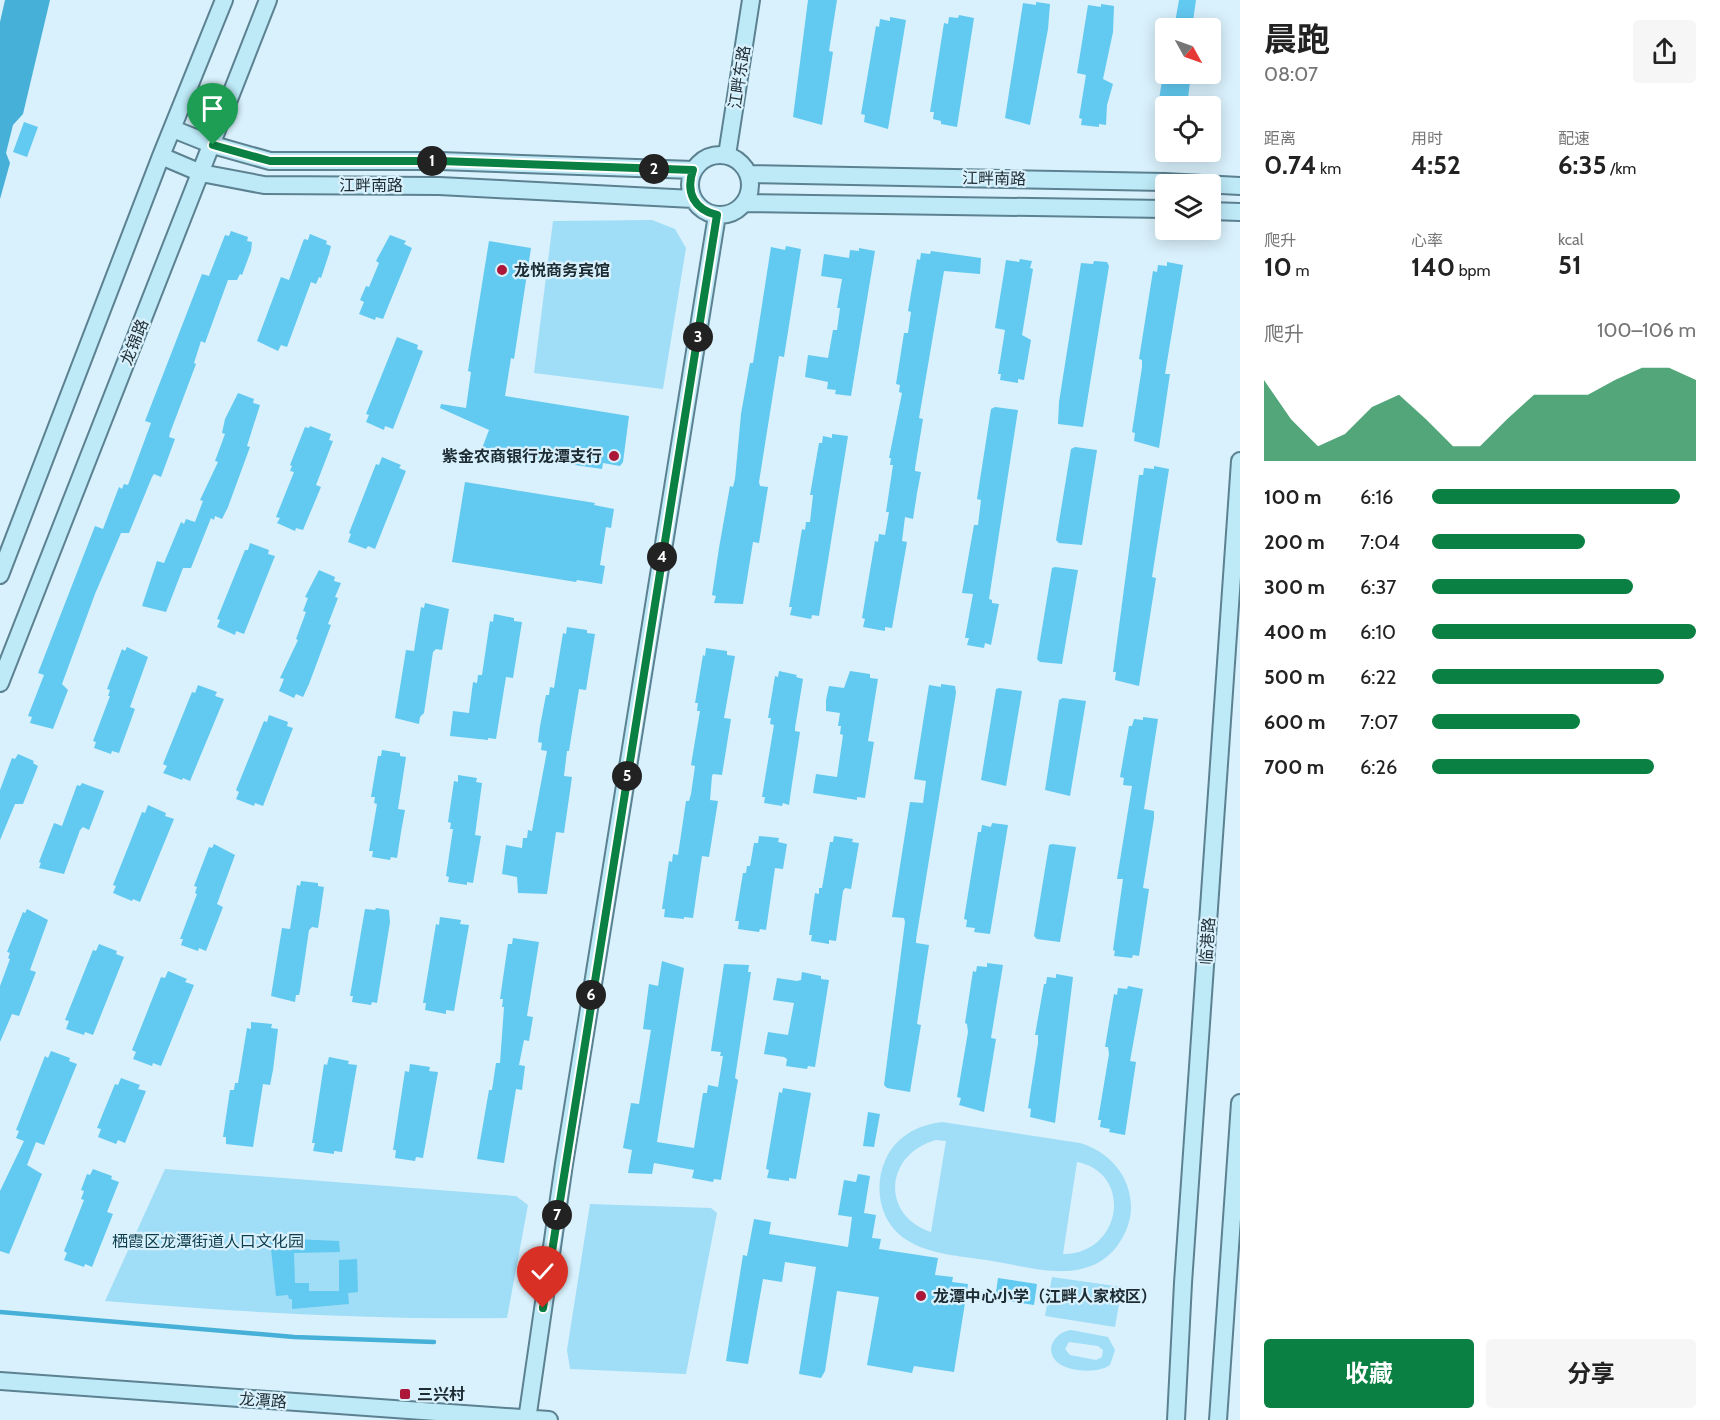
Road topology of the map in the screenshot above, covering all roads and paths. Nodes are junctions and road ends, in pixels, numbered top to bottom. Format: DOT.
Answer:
graph roads {
  1 [pos="224,0"];
  2 [pos="268,0"];
  3 [pos="751,0"];
  4 [pos="173,129"];
  5 [pos="213,145"];
  6 [pos="727,155"];
  7 [pos="161,156"];
  8 [pos="693,170"];
  9 [pos="201,173"];
  10 [pos="748,174"];
  11 [pos="1240,186"];
  12 [pos="693,200"];
  13 [pos="744,203"];
  14 [pos="1155,208"];
  15 [pos="1221,211"];
  16 [pos="1240,212"];
  17 [pos="717,215"];
  18 [pos="1240,461"];
  19 [pos="0,575"];
  20 [pos="0,683"];
  21 [pos="1240,1103"];
  22 [pos="0,1381"];
  23 [pos="527,1419"];
  24 [pos="549,1420"];
  25 [pos="1176,1420"];
  26 [pos="1218,1420"];
  1 -- 4 [label="street"];
  2 -- 5 [label="street, 龙锦路"];
  3 -- 6 [label="street, 江畔东路"];
  4 -- 5 [label="street, 江畔南路"];
  4 -- 7 [label="street"];
  5 -- 8 [label="street, 江畔南路"];
  5 -- 9 [label="street, 龙锦路"];
  6 -- 8 [label="street"];
  6 -- 10 [label="street"];
  7 -- 9 [label="street, 江畔南路"];
  7 -- 19 [label="street"];
  8 -- 12 [label="street"];
  9 -- 12 [label="street, 江畔南路"];
  9 -- 20 [label="street, 龙锦路"];
  10 -- 11 [label="street, 江畔南路"];
  10 -- 13 [label="street"];
  12 -- 17 [label="street"];
  13 -- 14 [label="street, 江畔南路"];
  13 -- 17 [label="street"];
  15 -- 16 [label="street"];
  17 -- 23 [label="street"];
  18 -- 25 [label="street, 临港路"];
  21 -- 26 [label="street"];
  22 -- 23 [label="street, 龙潭路"];
  23 -- 24 [label="street, 龙潭路"];
}
